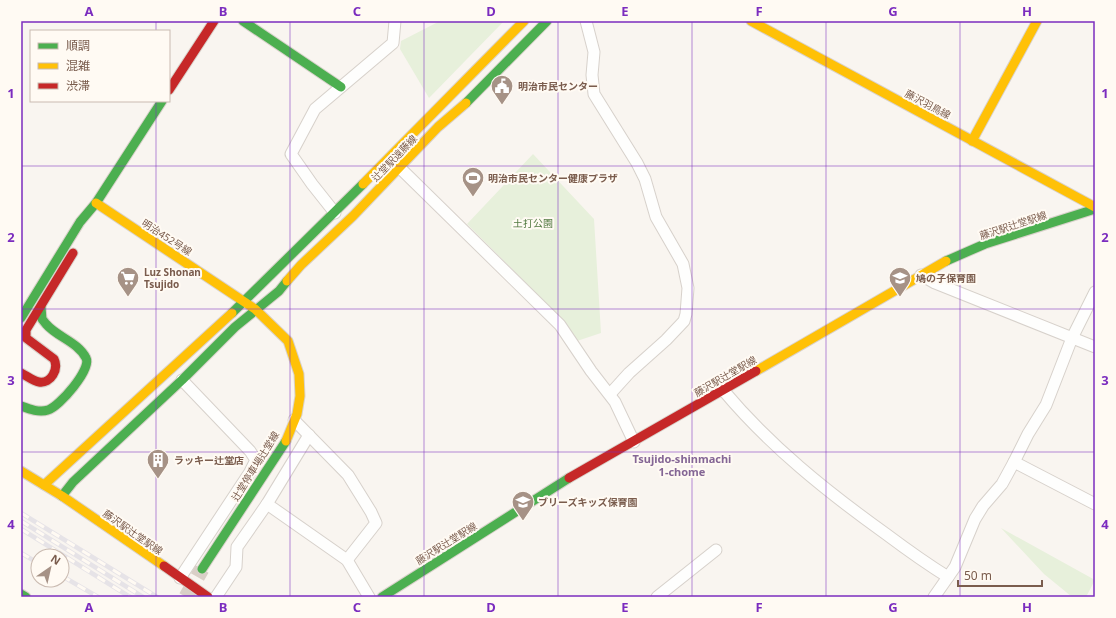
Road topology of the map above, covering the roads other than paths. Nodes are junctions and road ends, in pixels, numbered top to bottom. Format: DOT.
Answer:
graph roads {
  1 [pos="214,21"];
  2 [pos="243,21"];
  3 [pos="395,21"];
  4 [pos="524,21"];
  5 [pos="547,21"];
  6 [pos="586,21"];
  7 [pos="751,21"];
  8 [pos="1037,21"];
  9 [pos="341,86"];
  10 [pos="170,88"];
  11 [pos="161,102"];
  12 [pos="972,141"];
  13 [pos="400,168"];
  14 [pos="96,203"];
  15 [pos="1095,208"];
  16 [pos="335,213"];
  17 [pos="88,227"];
  18 [pos="76,247"];
  19 [pos="921,275"];
  20 [pos="40,286"];
  21 [pos="1095,292"];
  22 [pos="28,293"];
  23 [pos="245,301"];
  24 [pos="41,307"];
  25 [pos="255,309"];
  26 [pos="21,318"];
  27 [pos="1072,338"];
  28 [pos="1095,347"];
  29 [pos="21,373"];
  30 [pos="182,380"];
  31 [pos="723,390"];
  32 [pos="610,394"];
  33 [pos="21,406"];
  34 [pos="294,420"];
  35 [pos="309,435"];
  36 [pos="634,442"];
  37 [pos="1014,462"];
  38 [pos="21,471"];
  39 [pos="44,485"];
  40 [pos="62,496"];
  41 [pos="267,504"];
  42 [pos="1095,504"];
  43 [pos="716,550"];
  44 [pos="347,560"];
  45 [pos="202,569"];
  46 [pos="948,577"];
  47 [pos="180,578"];
  48 [pos="21,594"];
  49 [pos="26,597"];
  50 [pos="208,597"];
  51 [pos="216,597"];
  52 [pos="369,597"];
  53 [pos="382,597"];
  54 [pos="657,597"];
  55 [pos="934,597"];
  1 -- 10 [label="street"];
  2 -- 9 [label="street"];
  3 -- 9 [label="street"];
  4 -- 16 [label="street, 辻堂駅遠藤線"];
  5 -- 13 [label="street, 辻堂駅遠藤線"];
  6 -- 32 [label="street"];
  7 -- 12 [label="street, 藤沢羽鳥線"];
  8 -- 12 [label="street"];
  9 -- 16 [label="street"];
  11 -- 14 [label="street"];
  12 -- 15 [label="street, 藤沢羽鳥線"];
  13 -- 25 [label="street, 辻堂駅遠藤線"];
  13 -- 32 [label="street"];
  14 -- 17 [label="street"];
  14 -- 20 [label="street"];
  14 -- 23 [label="street, 明治452号線"];
  15 -- 19 [label="street, 藤沢駅辻堂駅線"];
  16 -- 23 [label="street, 辻堂駅遠藤線"];
  18 -- 24 [label="street"];
  19 -- 27 [label="street"];
  19 -- 31 [label="street, 藤沢駅辻堂駅線"];
  20 -- 22 [label="street"];
  20 -- 26 [label="street"];
  21 -- 27 [label="street"];
  23 -- 25 [label="street, 辻堂停車場辻堂線"];
  23 -- 39 [label="street"];
  24 -- 29 [label="street"];
  24 -- 33 [label="street"];
  25 -- 30 [label="street"];
  25 -- 34 [label="street, 辻堂停車場辻堂線"];
  27 -- 28 [label="street"];
  27 -- 37 [label="street"];
  30 -- 40 [label="street"];
  30 -- 47 [label="street"];
  31 -- 36 [label="street, 藤沢駅辻堂駅線"];
  31 -- 46 [label="street"];
  32 -- 36 [label="street"];
  34 -- 35 [label="street"];
  34 -- 45 [label="street, 辻堂停車場辻堂線"];
  35 -- 41 [label="street"];
  35 -- 44 [label="street"];
  36 -- 53 [label="street, 藤沢駅辻堂駅線"];
  37 -- 42 [label="street"];
  37 -- 46 [label="street"];
  38 -- 39 [label="street, 藤沢駅辻堂駅線"];
  39 -- 40 [label="street, 藤沢駅辻堂駅線"];
  40 -- 47 [label="street, 藤沢駅辻堂駅線"];
  41 -- 44 [label="street"];
  41 -- 51 [label="street"];
  43 -- 54 [label="street"];
  44 -- 52 [label="street"];
  46 -- 55 [label="street"];
  47 -- 50 [label="street, 藤沢駅辻堂駅線"];
  48 -- 49 [label="street"];
}
